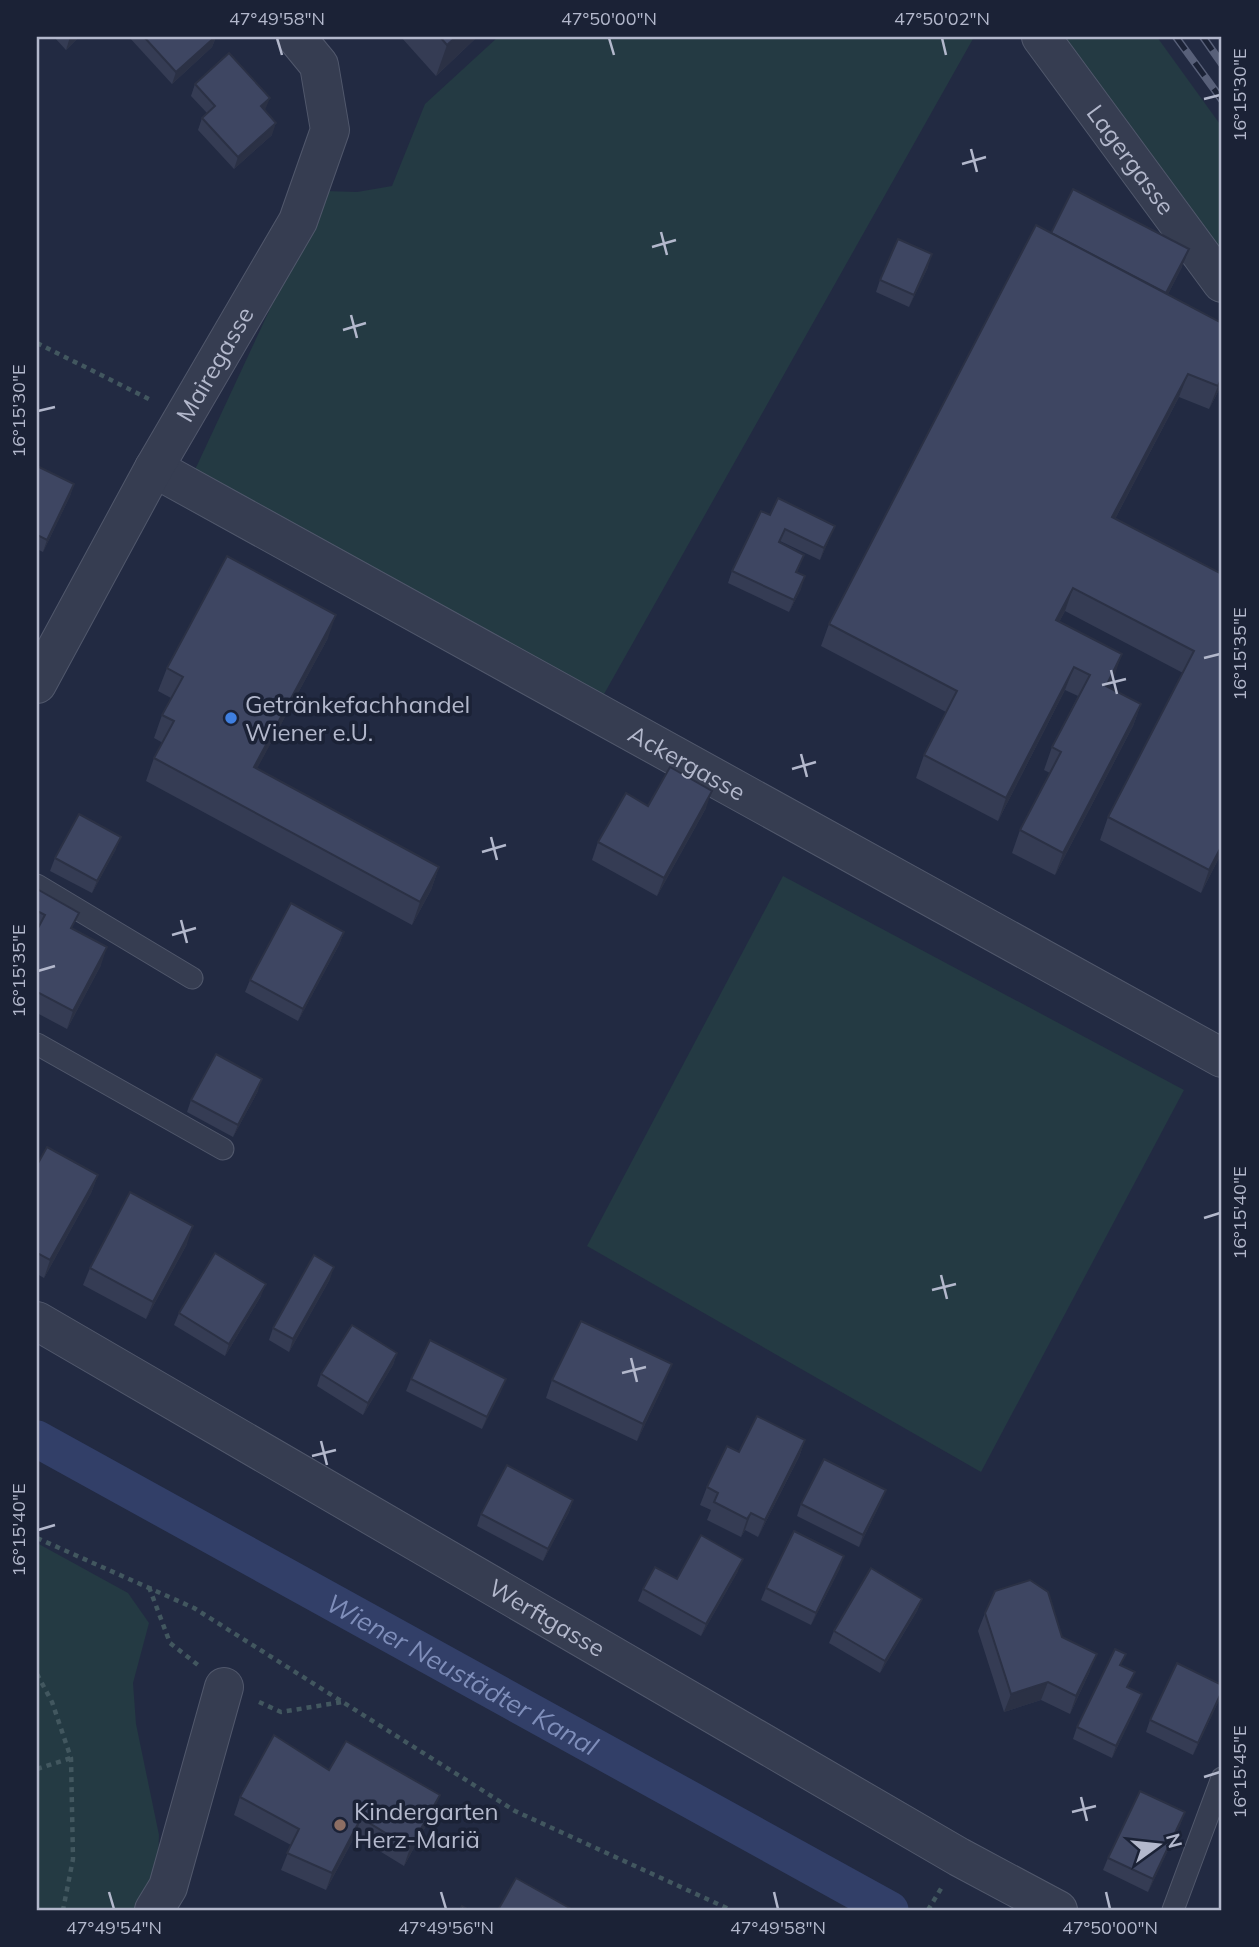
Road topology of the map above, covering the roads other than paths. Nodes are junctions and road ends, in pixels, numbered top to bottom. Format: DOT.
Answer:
graph roads {
  1 [pos="296,37"];
  2 [pos="1041,37"];
  3 [pos="1222,283"];
  4 [pos="154,468"];
  5 [pos="37,684"];
  6 [pos="37,885"];
  7 [pos="192,978"];
  8 [pos="37,1045"];
  9 [pos="1222,1058"];
  10 [pos="223,1149"];
  11 [pos="37,1321"];
  12 [pos="224,1687"];
  13 [pos="1222,1778"];
  14 [pos="154,1910"];
  15 [pos="1058,1910"];
  16 [pos="1173,1910"];
  1 -- 4 [label="street, Mairegasse"];
  2 -- 3 [label="street, Lagergasse"];
  4 -- 5 [label="street, Mairegasse"];
  4 -- 9 [label="street, Ackergasse"];
  6 -- 7 [label="lane"];
  8 -- 10 [label="lane"];
  11 -- 15 [label="street, Werftgasse"];
  12 -- 14 [label="street"];
  13 -- 16 [label="lane"];
}
